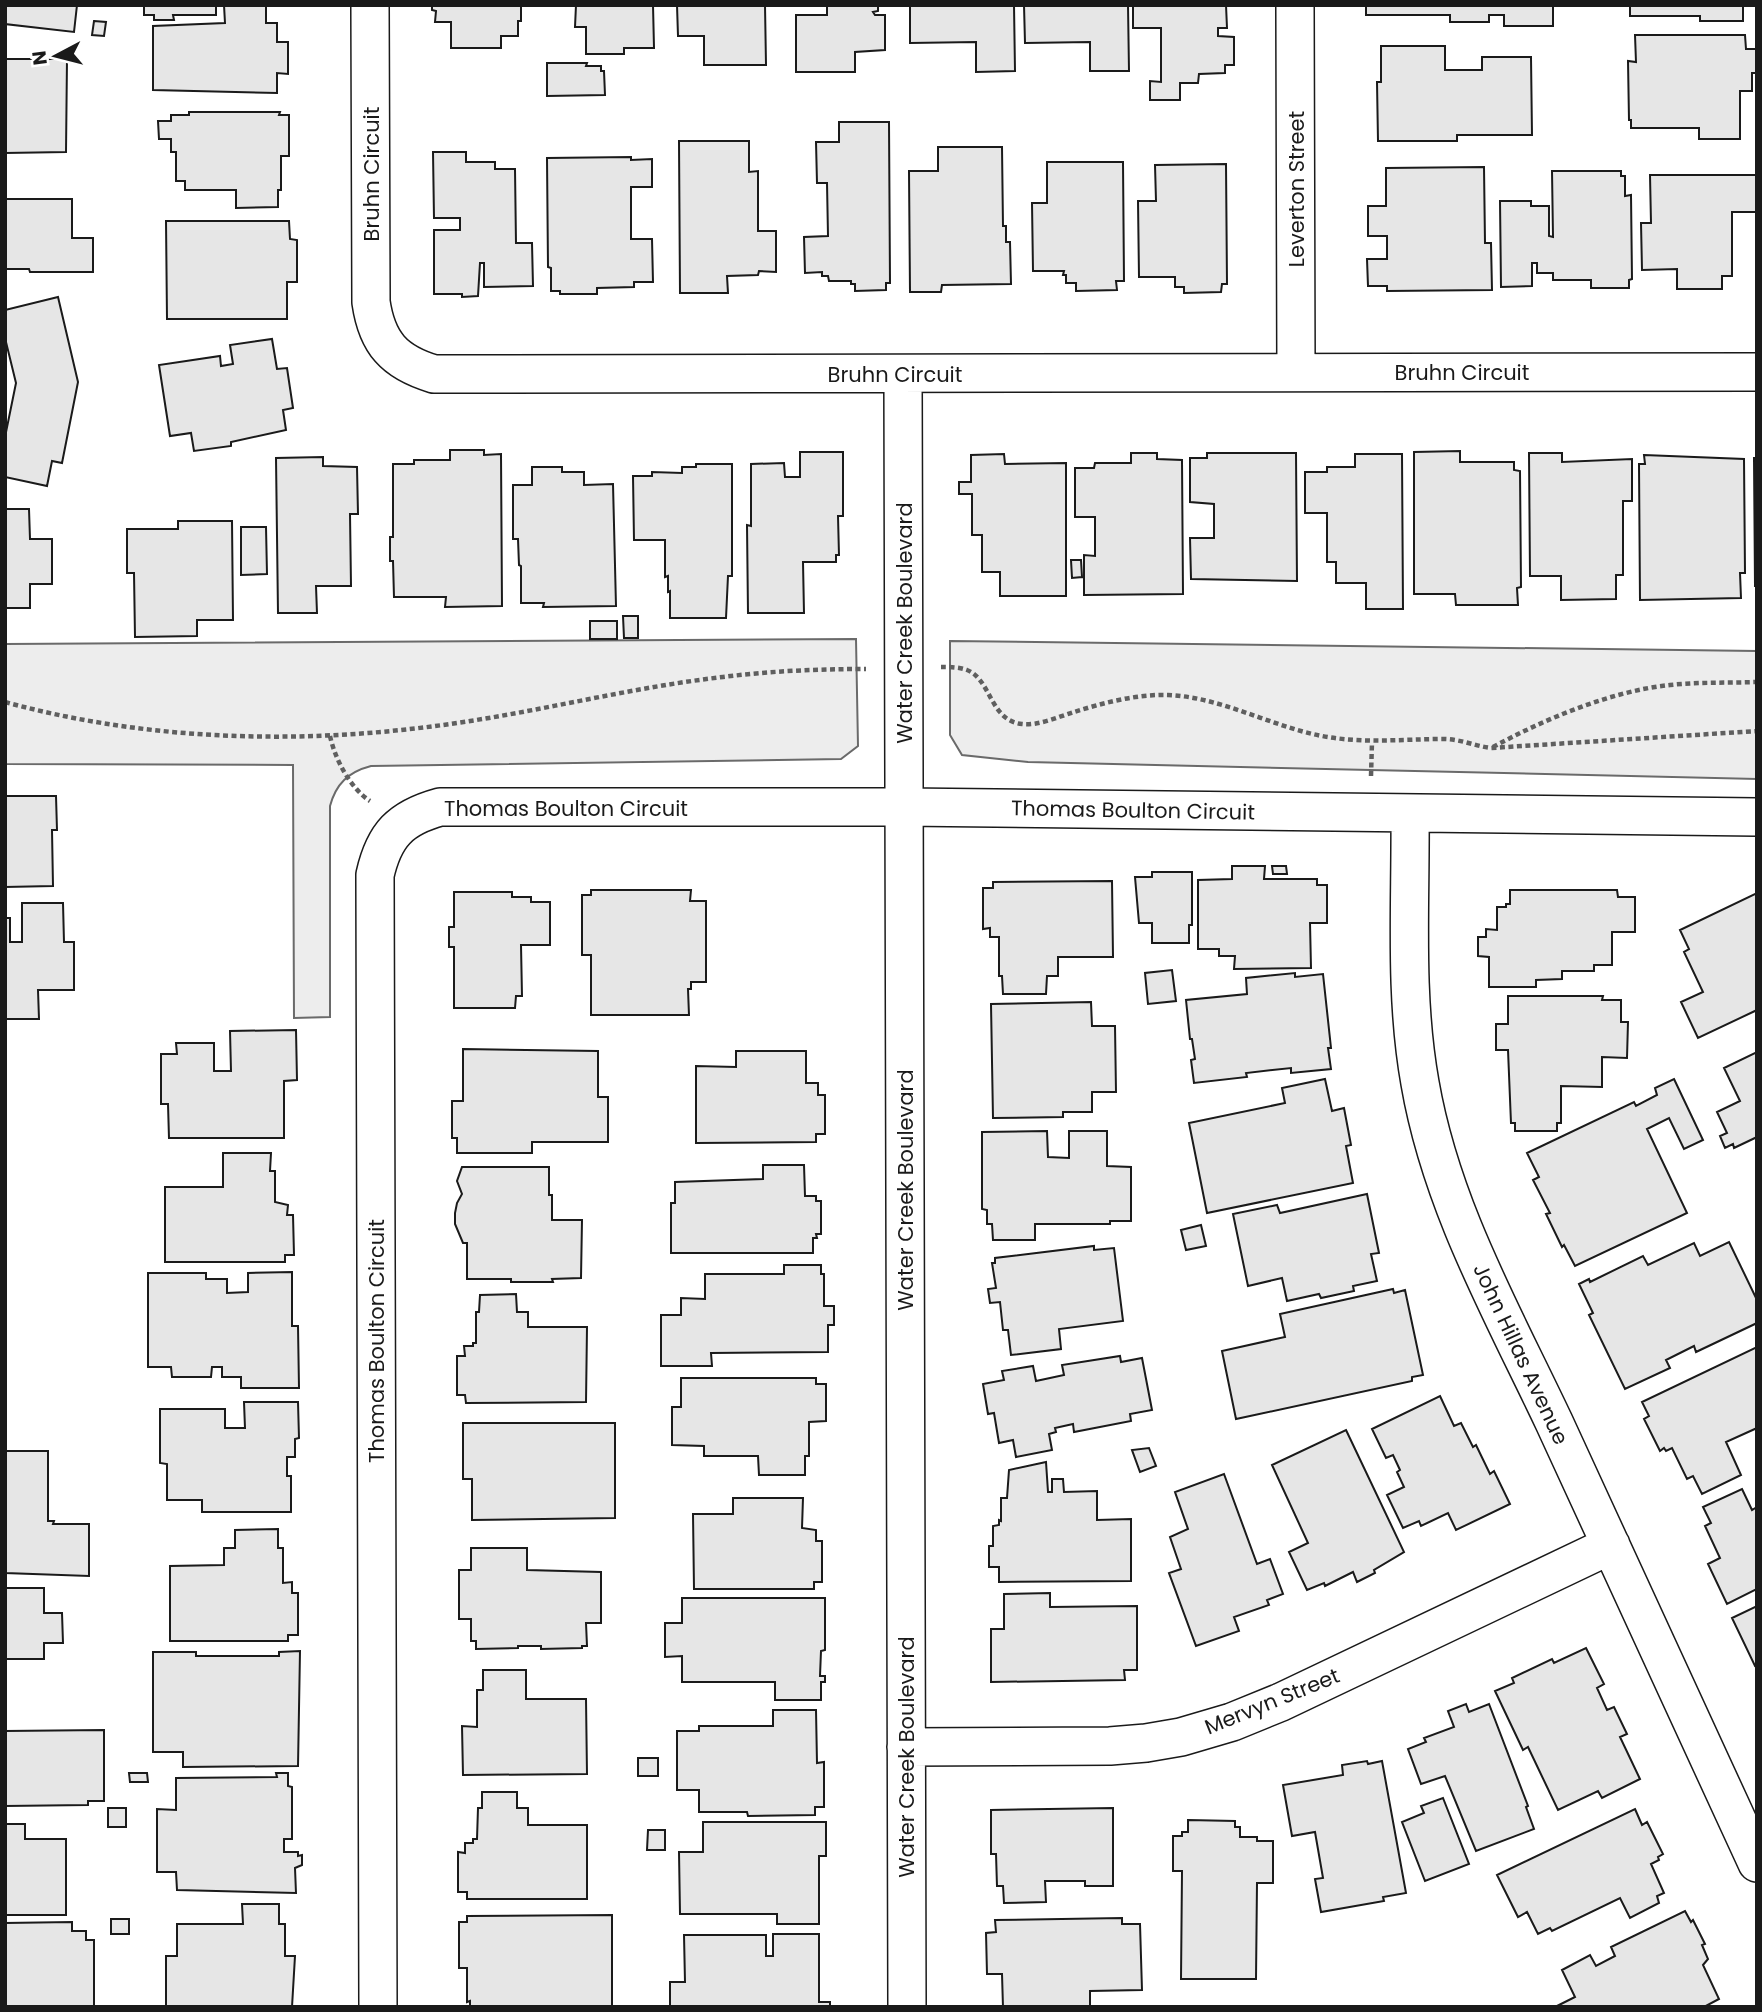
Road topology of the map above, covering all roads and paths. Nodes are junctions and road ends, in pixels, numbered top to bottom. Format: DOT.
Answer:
graph roads {
  1 [pos="370,5"];
  2 [pos="1295,5"];
  3 [pos="1296,372"];
  4 [pos="1757,372"];
  5 [pos="903,374"];
  6 [pos="935,668"];
  7 [pos="868,669"];
  8 [pos="1757,682"];
  9 [pos="5,702"];
  10 [pos="1757,732"];
  11 [pos="330,736"];
  12 [pos="1372,741"];
  13 [pos="1491,748"];
  14 [pos="1371,788"];
  15 [pos="904,807"];
  16 [pos="1410,813"];
  17 [pos="1757,817"];
  18 [pos="403,823"];
  19 [pos="1611,1545"];
  20 [pos="906,1747"];
  21 [pos="1757,1863"];
  22 [pos="378,2007"];
  23 [pos="906,2007"];
  1 -- 5 [label="street, Bruhn Circuit"];
  2 -- 3 [label="street, Leverton Street"];
  3 -- 4 [label="street, Bruhn Circuit"];
  3 -- 5 [label="street, Bruhn Circuit"];
  5 -- 15 [label="street, Water Creek Boulevard"];
  6 -- 12 [label="path"];
  7 -- 11 [label="path"];
  8 -- 13 [label="path"];
  9 -- 11 [label="path"];
  10 -- 13 [label="path"];
  11 -- 18 [label="path"];
  12 -- 13 [label="path"];
  12 -- 14 [label="path"];
  15 -- 16 [label="street, Thomas Boulton Circuit"];
  15 -- 18 [label="street, Thomas Boulton Circuit"];
  15 -- 20 [label="street, Water Creek Boulevard"];
  16 -- 17 [label="street, Thomas Boulton Circuit"];
  16 -- 19 [label="street, John Hillas Avenue"];
  18 -- 22 [label="street, Thomas Boulton Circuit"];
  19 -- 20 [label="street, Mervyn Street"];
  19 -- 21 [label="street, John Hillas Avenue"];
  20 -- 23 [label="street, Water Creek Boulevard"];
}
